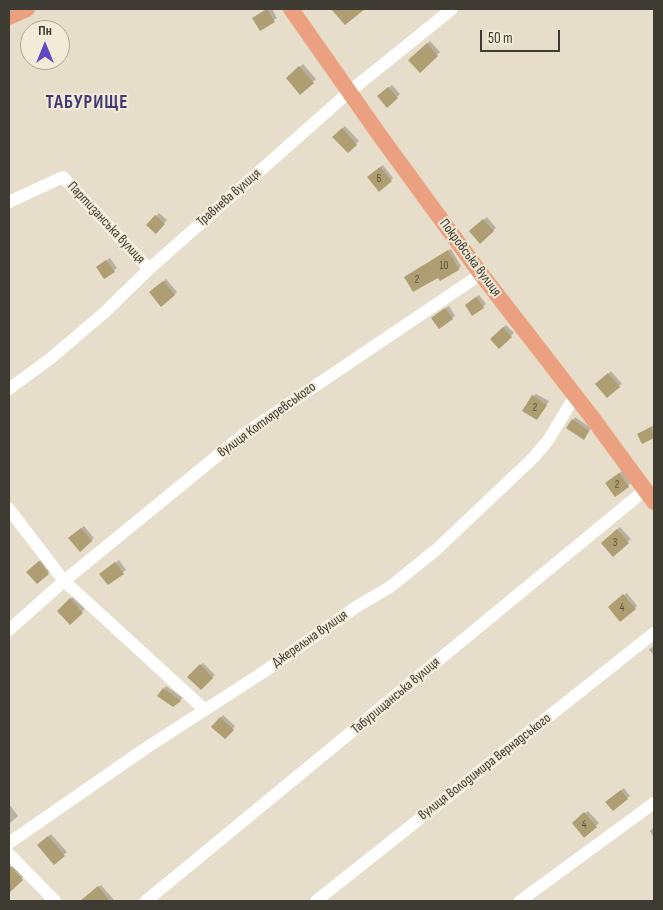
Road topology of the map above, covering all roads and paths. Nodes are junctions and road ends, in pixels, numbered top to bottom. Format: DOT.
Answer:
graph roads {
  1 [pos="27,9"];
  2 [pos="291,9"];
  3 [pos="452,9"];
  4 [pos="9,17"];
  5 [pos="349,92"];
  6 [pos="9,202"];
  7 [pos="149,269"];
  8 [pos="481,274"];
  9 [pos="9,389"];
  10 [pos="575,396"];
  11 [pos="650,496"];
  12 [pos="9,509"];
  13 [pos="64,581"];
  14 [pos="9,630"];
  15 [pos="654,633"];
  16 [pos="205,710"];
  17 [pos="654,803"];
  18 [pos="9,843"];
  19 [pos="9,854"];
  20 [pos="55,901"];
  21 [pos="146,901"];
  22 [pos="316,901"];
  23 [pos="520,901"];
  1 -- 4 [label="main road"];
  2 -- 5 [label="main road, Покровська вулиця"];
  3 -- 5 [label="street, Травнева вулиця"];
  5 -- 7 [label="street, Травнева вулиця"];
  5 -- 8 [label="main road, Покровська вулиця"];
  6 -- 7 [label="street, Партизанська вулиця"];
  7 -- 9 [label="street, Травнева вулиця"];
  8 -- 10 [label="main road, Покровська вулиця"];
  8 -- 13 [label="street, вулиця Котляревського"];
  10 -- 11 [label="main road, Покровська вулиця"];
  10 -- 16 [label="street, Джерельна вулиця"];
  11 -- 21 [label="street, Табурищанська вулиця"];
  12 -- 13 [label="street"];
  13 -- 14 [label="street, вулиця Котляревського"];
  13 -- 16 [label="street"];
  15 -- 22 [label="street, вулиця Володимира Вернадського"];
  16 -- 18 [label="street, Джерельна вулиця"];
  17 -- 23 [label="street"];
  19 -- 20 [label="street"];
}
